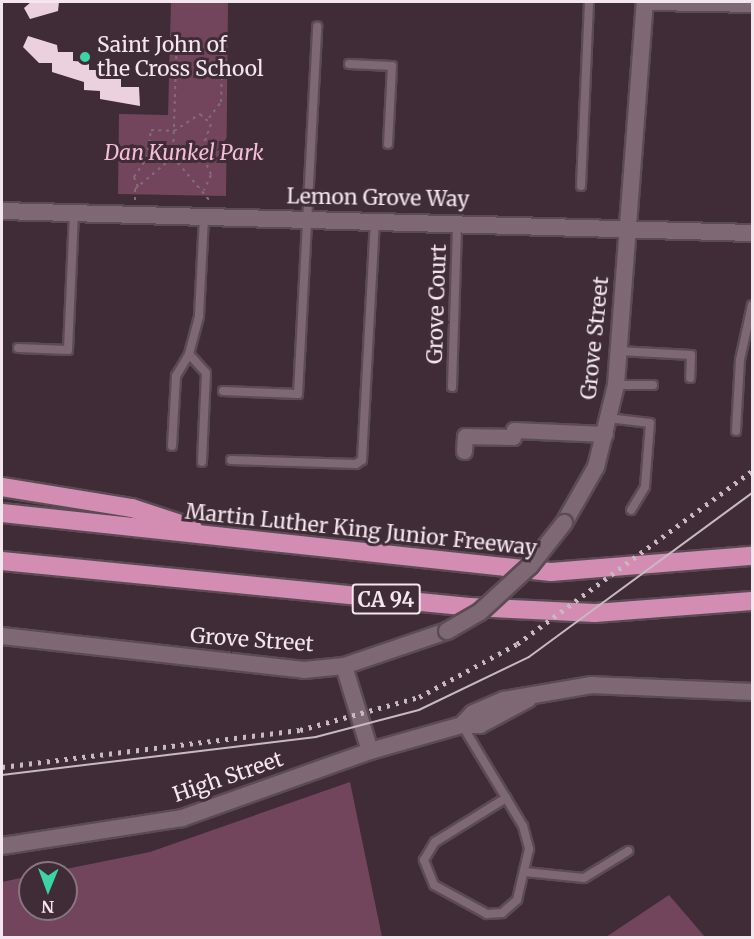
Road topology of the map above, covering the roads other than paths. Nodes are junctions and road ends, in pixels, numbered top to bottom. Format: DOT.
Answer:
graph roads {
  1 [pos="589,2"];
  2 [pos="645,2"];
  3 [pos="651,2"];
  4 [pos="753,4"];
  5 [pos="317,26"];
  6 [pos="349,64"];
  7 [pos="388,144"];
  8 [pos="581,186"];
  9 [pos="2,211"];
  10 [pos="74,213"];
  11 [pos="207,216"];
  12 [pos="311,219"];
  13 [pos="375,220"];
  14 [pos="458,222"];
  15 [pos="629,228"];
  16 [pos="753,232"];
  17 [pos="753,305"];
  18 [pos="18,348"];
  19 [pos="619,351"];
  20 [pos="189,354"];
  21 [pos="690,378"];
  22 [pos="616,384"];
  23 [pos="653,385"];
  24 [pos="452,387"];
  25 [pos="223,391"];
  26 [pos="607,426"];
  27 [pos="736,431"];
  28 [pos="172,446"];
  29 [pos="464,451"];
  30 [pos="231,460"];
  31 [pos="202,462"];
  32 [pos="2,487"];
  33 [pos="631,510"];
  34 [pos="2,513"];
  35 [pos="232,542"];
  36 [pos="753,556"];
  37 [pos="8,562"];
  38 [pos="753,601"];
  39 [pos="2,636"];
  40 [pos="344,666"];
  41 [pos="753,692"];
  42 [pos="462,724"];
  43 [pos="370,751"];
  44 [pos="506,798"];
  45 [pos="2,846"];
  46 [pos="628,851"];
  47 [pos="525,872"];
  1 -- 8 [label="lane"];
  2 -- 15 [label="main road, Grove Street"];
  3 -- 4 [label="main road"];
  5 -- 12 [label="lane"];
  6 -- 7 [label="lane"];
  9 -- 10 [label="main road, Lemon Grove Way"];
  10 -- 11 [label="main road, Lemon Grove Way"];
  10 -- 18 [label="lane"];
  11 -- 12 [label="main road, Lemon Grove Way"];
  11 -- 20 [label="lane"];
  12 -- 13 [label="main road, Lemon Grove Way"];
  12 -- 25 [label="lane"];
  13 -- 14 [label="main road, Lemon Grove Way"];
  13 -- 30 [label="lane"];
  14 -- 15 [label="main road, Lemon Grove Way"];
  14 -- 24 [label="lane, Grove Court"];
  15 -- 16 [label="main road, Lemon Grove Way"];
  15 -- 19 [label="main road, Grove Street"];
  17 -- 27 [label="lane"];
  19 -- 21 [label="lane"];
  19 -- 22 [label="main road, Grove Street"];
  20 -- 28 [label="lane"];
  20 -- 31 [label="lane"];
  22 -- 23 [label="lane"];
  22 -- 26 [label="main road, Grove Street"];
  26 -- 29 [label="street"];
  26 -- 33 [label="lane"];
  26 -- 40 [label="main road, Grove Street, bridge"];
  32 -- 35 [label="highway"];
  34 -- 35 [label="highway, Martin Luther King Junior Freeway / CA 94"];
  35 -- 36 [label="highway, Martin Luther King Junior Freeway / CA 94"];
  37 -- 38 [label="highway, CA 94"];
  39 -- 40 [label="main road, Grove Street"];
  40 -- 43 [label="main road"];
  41 -- 42 [label="main road, High Street"];
  42 -- 43 [label="main road, High Street"];
  42 -- 44 [label="lane"];
  43 -- 45 [label="main road, High Street"];
  44 -- 47 [label="lane"];
  44 -- 47 [label="lane"];
  46 -- 47 [label="lane"];
}
